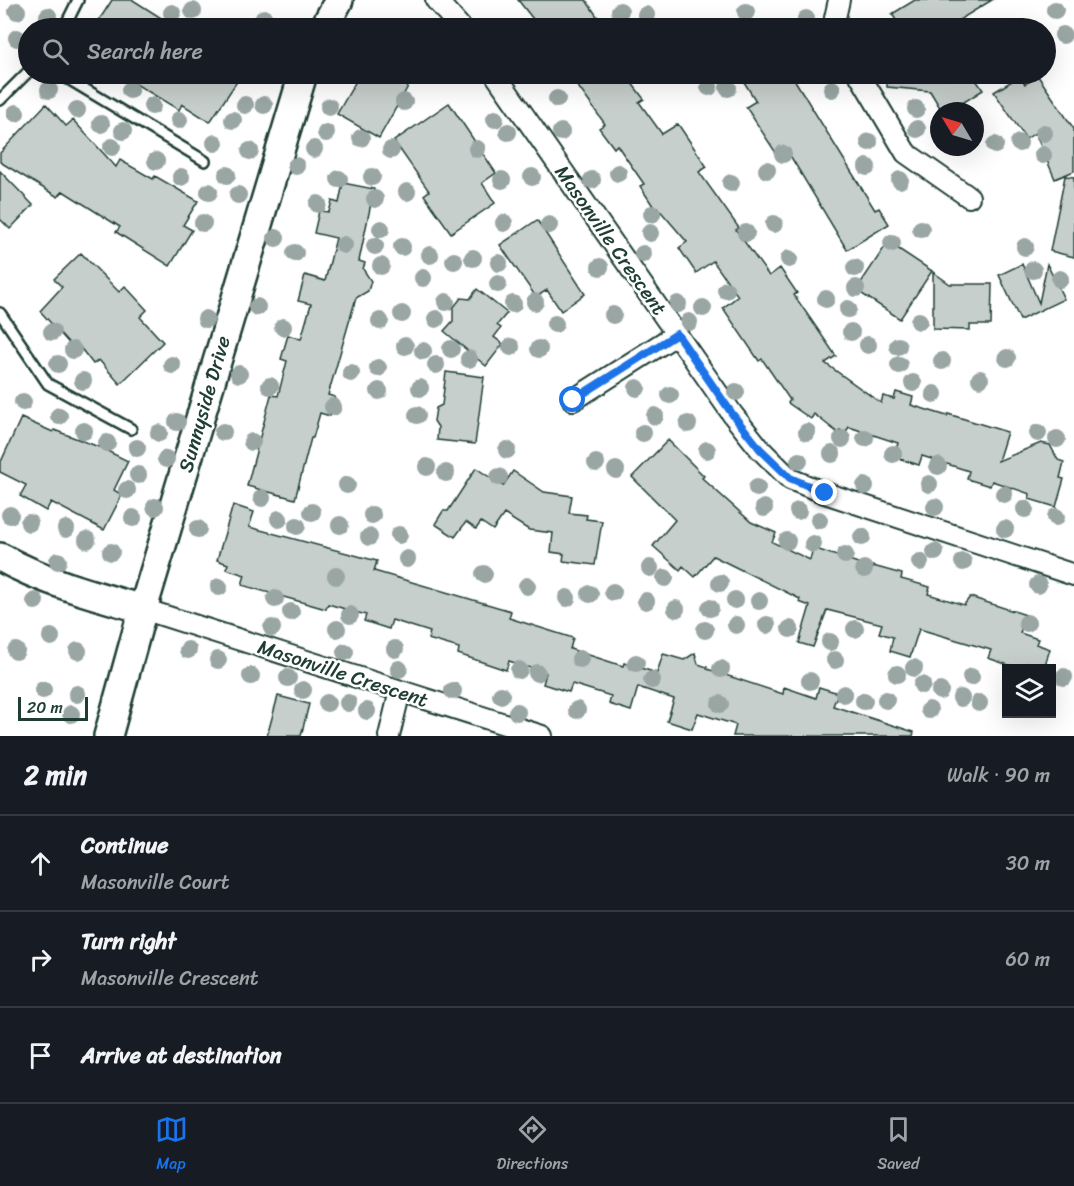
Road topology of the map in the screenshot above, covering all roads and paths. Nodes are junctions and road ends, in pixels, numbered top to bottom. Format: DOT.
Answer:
graph roads {
  1 [pos="78,0"];
  2 [pos="339,0"];
  3 [pos="436,0"];
  4 [pos="839,0"];
  5 [pos="69,18"];
  6 [pos="329,18"];
  7 [pos="452,18"];
  8 [pos="835,18"];
  9 [pos="18,82"];
  10 [pos="77,84"];
  11 [pos="300,84"];
  12 [pos="502,84"];
  13 [pos="865,84"];
  14 [pos="0,100"];
  15 [pos="205,161"];
  16 [pos="969,197"];
  17 [pos="0,313"];
  18 [pos="677,334"];
  19 [pos="573,400"];
  20 [pos="130,429"];
  21 [pos="0,557"];
  22 [pos="1074,575"];
  23 [pos="143,609"];
  24 [pos="400,691"];
  25 [pos="108,736"];
  26 [pos="388,736"];
  27 [pos="542,736"];
  1 -- 5 [label="lane"];
  2 -- 6 [label="street"];
  3 -- 7 [label="street"];
  4 -- 8 [label="street"];
  9 -- 14 [label="lane"];
  10 -- 15 [label="lane"];
  11 -- 23 [label="street, Sunnyside Drive"];
  12 -- 18 [label="street, Masonville Crescent"];
  13 -- 16 [label="street"];
  17 -- 20 [label="lane"];
  18 -- 19 [label="street"];
  18 -- 22 [label="street, Masonville Crescent"];
  21 -- 23 [label="street"];
  23 -- 24 [label="street, Masonville Crescent"];
  23 -- 25 [label="street, Sunnyside Drive"];
  24 -- 26 [label="street"];
  24 -- 27 [label="street, Masonville Crescent"];
}
